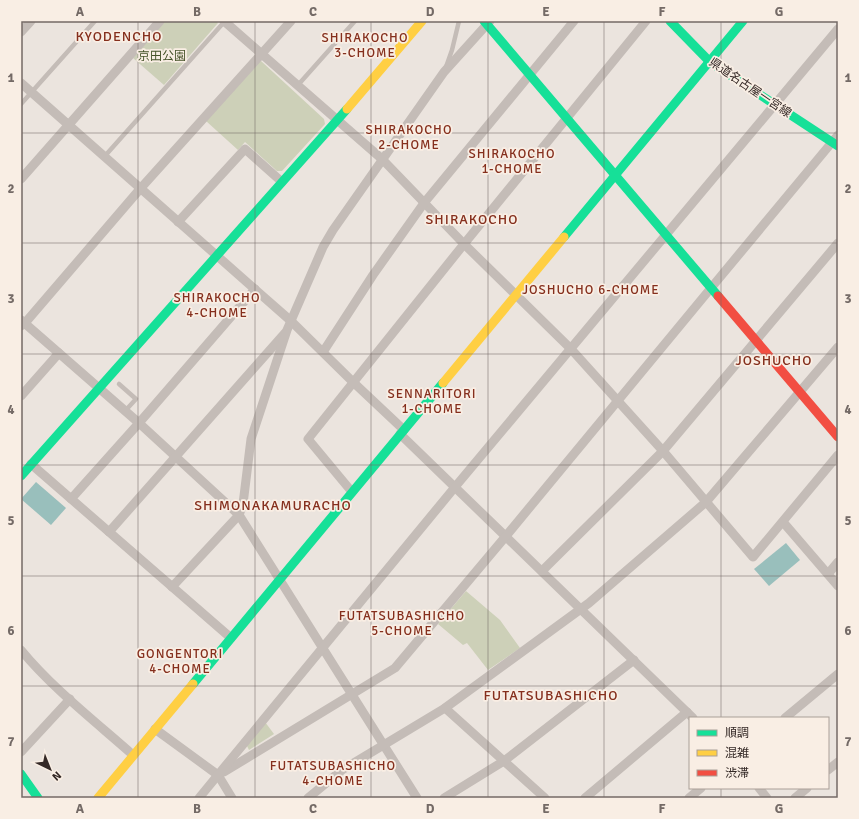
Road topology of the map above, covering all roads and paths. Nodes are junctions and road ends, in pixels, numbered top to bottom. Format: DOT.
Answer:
graph roads {
  1 [pos="31,21"];
  2 [pos="94,21"];
  3 [pos="160,21"];
  4 [pos="224,21"];
  5 [pos="291,21"];
  6 [pos="354,21"];
  7 [pos="422,21"];
  8 [pos="459,21"];
  9 [pos="574,21"];
  10 [pos="646,21"];
  11 [pos="670,21"];
  12 [pos="743,21"];
  13 [pos="487,22"];
  14 [pos="838,29"];
  15 [pos="21,32"];
  16 [pos="262,54"];
  17 [pos="710,62"];
  18 [pos="444,72"];
  19 [pos="530,76"];
  20 [pos="21,83"];
  21 [pos="298,85"];
  22 [pos="32,92"];
  23 [pos="21,104"];
  24 [pos="775,105"];
  25 [pos="568,119"];
  26 [pos="337,120"];
  27 [pos="68,125"];
  28 [pos="836,141"];
  29 [pos="104,157"];
  30 [pos="382,159"];
  31 [pos="616,175"];
  32 [pos="21,179"];
  33 [pos="282,182"];
  34 [pos="140,189"];
  35 [pos="424,203"];
  36 [pos="178,222"];
  37 [pos="666,235"];
  38 [pos="838,243"];
  39 [pos="464,244"];
  40 [pos="216,255"];
  41 [pos="711,288"];
  42 [pos="255,289"];
  43 [pos="516,295"];
  44 [pos="291,321"];
  45 [pos="22,323"];
  46 [pos="287,330"];
  47 [pos="756,340"];
  48 [pos="838,347"];
  49 [pos="571,349"];
  50 [pos="323,352"];
  51 [pos="59,353"];
  52 [pos="353,382"];
  53 [pos="119,384"];
  54 [pos="99,388"];
  55 [pos="800,392"];
  56 [pos="21,396"];
  57 [pos="618,400"];
  58 [pos="125,411"];
  59 [pos="139,423"];
  60 [pos="402,432"];
  61 [pos="838,437"];
  62 [pos="663,451"];
  63 [pos="175,456"];
  64 [pos="838,456"];
  65 [pos="31,464"];
  66 [pos="21,476"];
  67 [pos="455,487"];
  68 [pos="352,492"];
  69 [pos="71,498"];
  70 [pos="706,502"];
  71 [pos="240,515"];
  72 [pos="783,522"];
  73 [pos="109,532"];
  74 [pos="506,536"];
  75 [pos="838,562"];
  76 [pos="542,571"];
  77 [pos="828,574"];
  78 [pos="280,580"];
  79 [pos="172,586"];
  80 [pos="838,586"];
  81 [pos="581,609"];
  82 [pos="231,638"];
  83 [pos="323,647"];
  84 [pos="21,650"];
  85 [pos="634,660"];
  86 [pos="838,674"];
  87 [pos="352,694"];
  88 [pos="70,699"];
  89 [pos="445,708"];
  90 [pos="690,715"];
  91 [pos="786,717"];
  92 [pos="155,729"];
  93 [pos="384,744"];
  94 [pos="21,752"];
  95 [pos="133,755"];
  96 [pos="504,761"];
  97 [pos="838,762"];
  98 [pos="829,769"];
  99 [pos="21,774"];
  100 [pos="218,776"];
  101 [pos="700,789"];
  102 [pos="760,789"];
  103 [pos="806,789"];
  104 [pos="38,798"];
  105 [pos="98,798"];
  106 [pos="199,798"];
  107 [pos="232,798"];
  108 [pos="308,798"];
  109 [pos="417,798"];
  110 [pos="444,798"];
  111 [pos="545,798"];
  112 [pos="585,798"];
  113 [pos="689,798"];
  114 [pos="767,798"];
  115 [pos="795,798"];
  1 -- 15 [label="street"];
  2 -- 22 [label="lane"];
  3 -- 27 [label="street"];
  4 -- 16 [label="street"];
  4 -- 29 [label="lane"];
  5 -- 16 [label="street"];
  6 -- 21 [label="lane"];
  7 -- 26 [label="street"];
  8 -- 18 [label="lane"];
  9 -- 19 [label="street"];
  10 -- 25 [label="street"];
  11 -- 17 [label="street, 県道名古屋一宮線"];
  12 -- 17 [label="street"];
  13 -- 18 [label="street"];
  13 -- 19 [label="street"];
  14 -- 24 [label="street"];
  16 -- 21 [label="street"];
  16 -- 34 [label="street"];
  17 -- 24 [label="street, 県道名古屋一宮線"];
  17 -- 31 [label="street"];
  18 -- 30 [label="street"];
  19 -- 25 [label="street"];
  19 -- 35 [label="street"];
  20 -- 22 [label="street"];
  21 -- 26 [label="street"];
  22 -- 23 [label="lane"];
  22 -- 27 [label="street"];
  24 -- 28 [label="street, 県道名古屋一宮線"];
  24 -- 37 [label="street"];
  25 -- 31 [label="street"];
  25 -- 39 [label="street"];
  26 -- 30 [label="street"];
  26 -- 33 [label="street"];
  27 -- 29 [label="street"];
  27 -- 32 [label="street"];
  28 -- 41 [label="street"];
  29 -- 34 [label="street"];
  30 -- 35 [label="street"];
  30 -- 44 [label="street"];
  31 -- 37 [label="street"];
  31 -- 43 [label="street"];
  33 -- 36 [label="street"];
  33 -- 40 [label="street"];
  34 -- 36 [label="street"];
  34 -- 45 [label="street"];
  35 -- 39 [label="street"];
  35 -- 50 [label="street"];
  36 -- 40 [label="street"];
  37 -- 41 [label="street"];
  37 -- 49 [label="street"];
  38 -- 47 [label="street"];
  39 -- 43 [label="street"];
  39 -- 52 [label="street"];
  40 -- 42 [label="street"];
  40 -- 54 [label="street"];
  41 -- 47 [label="street"];
  41 -- 57 [label="street"];
  42 -- 44 [label="street"];
  42 -- 59 [label="street"];
  43 -- 49 [label="street"];
  43 -- 60 [label="street"];
  44 -- 46 [label="street"];
  44 -- 50 [label="street"];
  45 -- 51 [label="street"];
  46 -- 63 [label="street"];
  46 -- 71 [label="street"];
  47 -- 55 [label="street"];
  47 -- 62 [label="street"];
  48 -- 55 [label="street"];
  49 -- 57 [label="street"];
  49 -- 67 [label="street"];
  50 -- 52 [label="street"];
  51 -- 54 [label="street"];
  51 -- 56 [label="street"];
  52 -- 60 [label="street"];
  52 -- 68 [label="street"];
  53 -- 58 [label="lane"];
  54 -- 58 [label="street"];
  54 -- 65 [label="street"];
  55 -- 61 [label="street"];
  55 -- 70 [label="street"];
  57 -- 62 [label="street"];
  57 -- 74 [label="street"];
  58 -- 59 [label="street"];
  59 -- 63 [label="street"];
  59 -- 69 [label="street"];
  60 -- 67 [label="street"];
  60 -- 68 [label="street"];
  62 -- 70 [label="street"];
  62 -- 76 [label="street"];
  63 -- 71 [label="street"];
  63 -- 73 [label="street"];
  64 -- 72 [label="street"];
  65 -- 66 [label="street"];
  65 -- 69 [label="street"];
  67 -- 74 [label="street"];
  67 -- 83 [label="street"];
  68 -- 78 [label="street"];
  69 -- 73 [label="street"];
  70 -- 72 [label="street"];
  70 -- 81 [label="street"];
  71 -- 78 [label="street"];
  71 -- 79 [label="street"];
  72 -- 77 [label="street"];
  73 -- 79 [label="street"];
  74 -- 76 [label="street"];
  74 -- 87 [label="street"];
  75 -- 77 [label="street"];
  76 -- 81 [label="street"];
  77 -- 80 [label="street"];
  78 -- 82 [label="street"];
  78 -- 83 [label="street"];
  79 -- 82 [label="street"];
  81 -- 85 [label="street"];
  81 -- 89 [label="street"];
  82 -- 92 [label="street"];
  83 -- 87 [label="street"];
  83 -- 100 [label="street"];
  84 -- 88 [label="street"];
  85 -- 90 [label="street"];
  85 -- 96 [label="street"];
  86 -- 91 [label="street"];
  87 -- 93 [label="street"];
  87 -- 100 [label="street"];
  88 -- 94 [label="street"];
  88 -- 95 [label="street"];
  89 -- 93 [label="street"];
  89 -- 96 [label="street"];
  90 -- 112 [label="street"];
  92 -- 95 [label="street"];
  92 -- 100 [label="street"];
  93 -- 108 [label="street"];
  93 -- 109 [label="street"];
  95 -- 105 [label="street"];
  96 -- 110 [label="street"];
  96 -- 111 [label="street"];
  97 -- 98 [label="street"];
  99 -- 104 [label="street"];
  100 -- 106 [label="street"];
  100 -- 107 [label="street"];
  101 -- 113 [label="street"];
  102 -- 114 [label="street"];
  103 -- 115 [label="street"];
}
